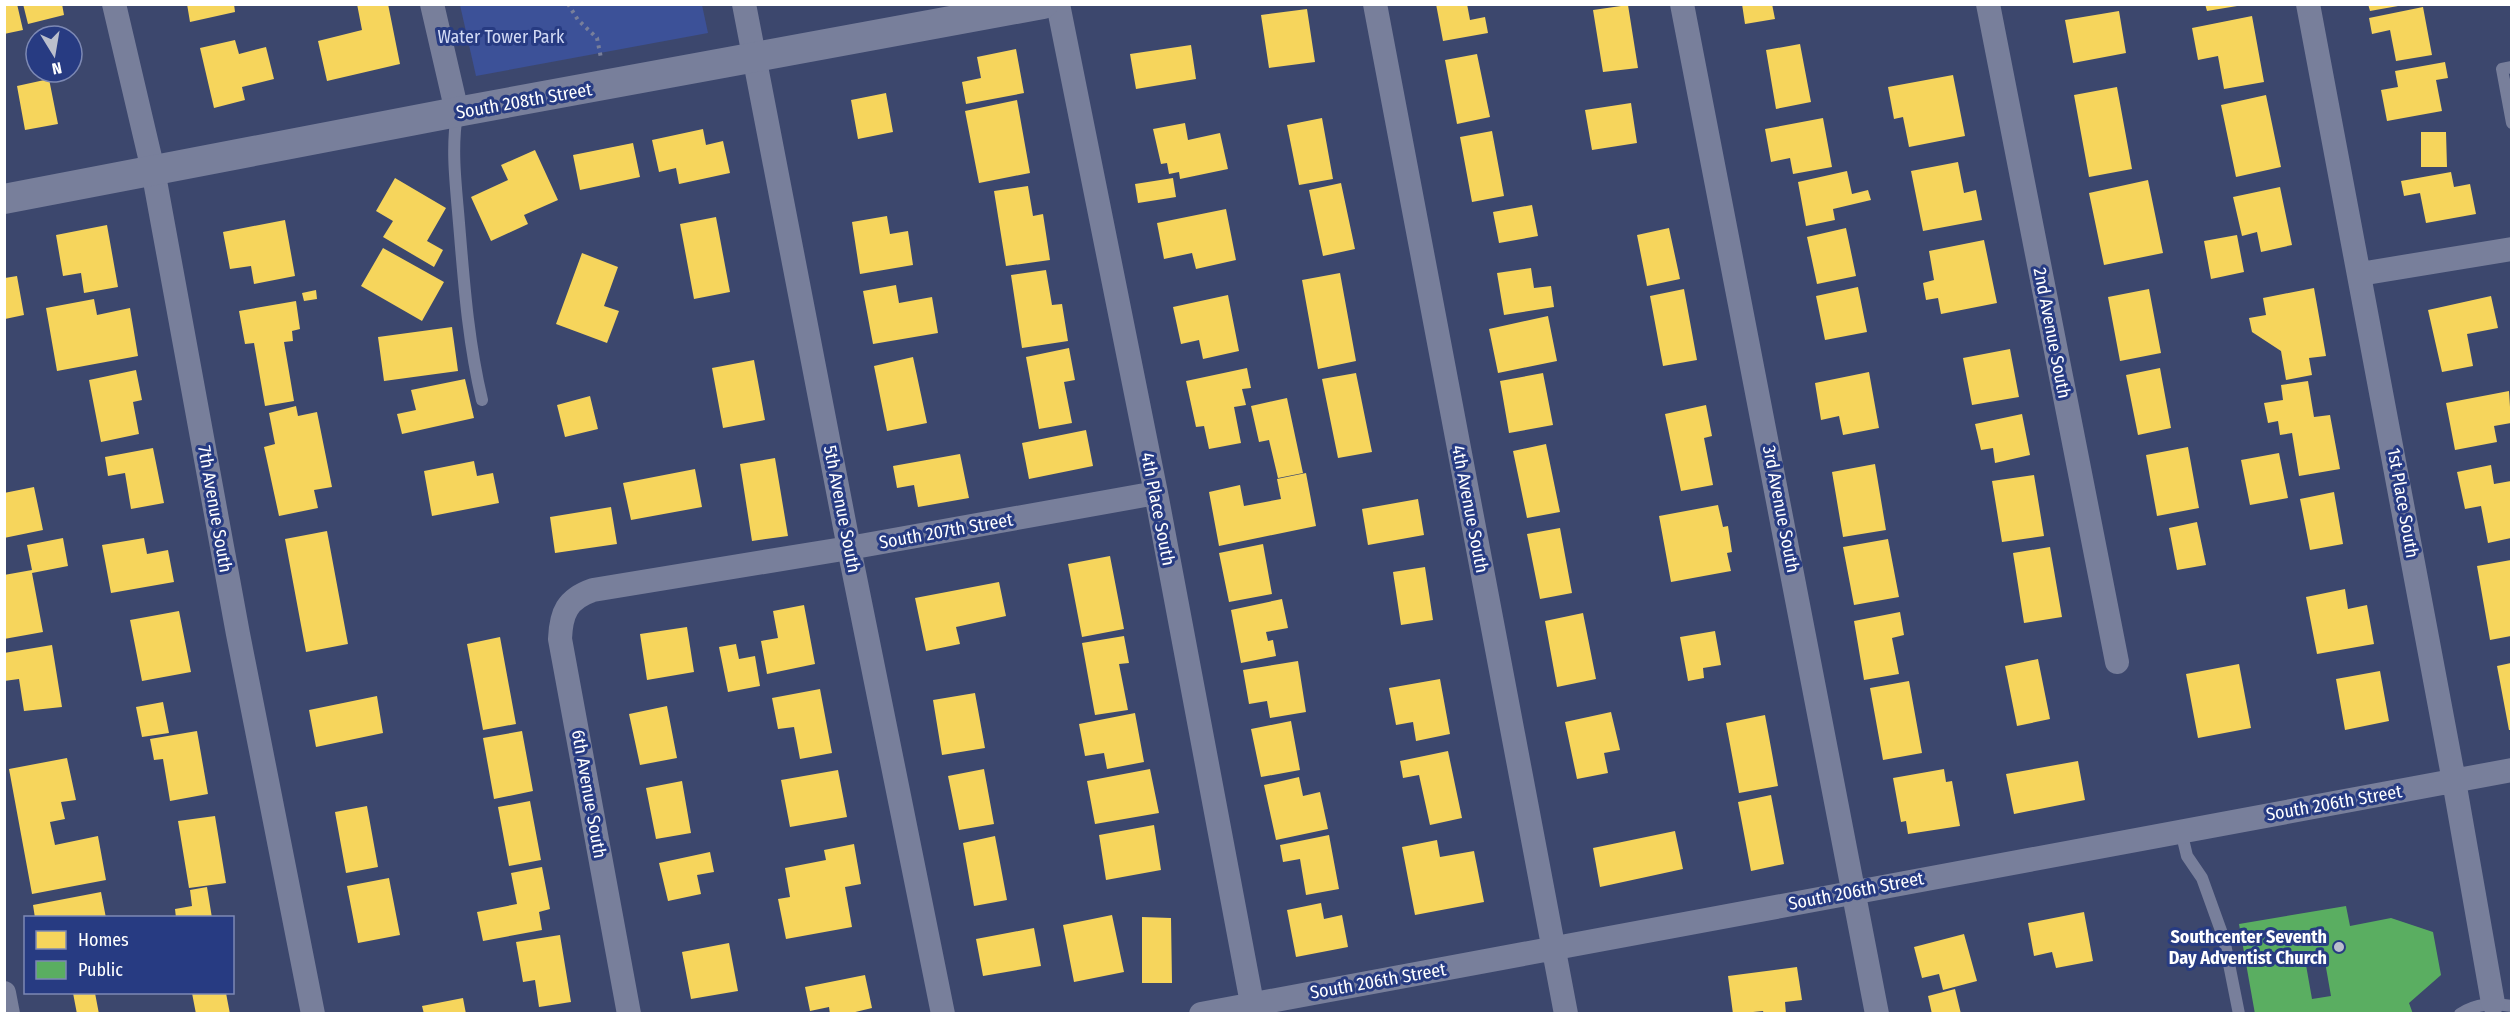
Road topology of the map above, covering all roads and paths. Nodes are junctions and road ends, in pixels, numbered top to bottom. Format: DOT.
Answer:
graph roads {
  1 [pos="114,4"];
  2 [pos="432,4"];
  3 [pos="568,4"];
  4 [pos="744,4"];
  5 [pos="1043,4"];
  6 [pos="1058,4"];
  7 [pos="1375,4"];
  8 [pos="1682,4"];
  9 [pos="1988,4"];
  10 [pos="2308,4"];
  11 [pos="756,59"];
  12 [pos="2511,67"];
  13 [pos="606,86"];
  14 [pos="457,112"];
  15 [pos="2511,123"];
  16 [pos="153,171"];
  17 [pos="4,200"];
  18 [pos="2511,249"];
  19 [pos="2360,274"];
  20 [pos="482,400"];
  21 [pos="1155,493"];
  22 [pos="849,548"];
  23 [pos="593,590"];
  24 [pos="2117,662"];
  25 [pos="2511,770"];
  26 [pos="2454,781"];
  27 [pos="2181,831"];
  28 [pos="1855,891"];
  29 [pos="1554,949"];
  30 [pos="4,993"];
  31 [pos="2502,1005"];
  32 [pos="1253,1009"];
  33 [pos="8,1014"];
  34 [pos="313,1014"];
  35 [pos="629,1014"];
  36 [pos="943,1014"];
  37 [pos="1201,1014"];
  38 [pos="1566,1014"];
  39 [pos="1877,1014"];
  40 [pos="2239,1014"];
  41 [pos="2460,1014"];
  1 -- 16 [label="street, 7th Avenue South"];
  2 -- 14 [label="street"];
  3 -- 13 [label="path"];
  4 -- 11 [label="street, 5th Avenue South"];
  5 -- 11 [label="street, South 208th Street"];
  6 -- 21 [label="street, 4th Place South"];
  7 -- 29 [label="street, 4th Avenue South"];
  8 -- 28 [label="street, 3rd Avenue South"];
  9 -- 24 [label="street, 2nd Avenue South"];
  10 -- 19 [label="street, 1st Place South"];
  11 -- 13 [label="street, South 208th Street"];
  11 -- 22 [label="street, 5th Avenue South"];
  12 -- 15 [label="lane"];
  13 -- 14 [label="street, South 208th Street"];
  14 -- 16 [label="street, South 208th Street"];
  14 -- 20 [label="lane"];
  16 -- 17 [label="street, South 208th Street"];
  16 -- 34 [label="street, 7th Avenue South"];
  18 -- 19 [label="street"];
  19 -- 26 [label="street, 1st Place South"];
  21 -- 22 [label="street, South 207th Street"];
  21 -- 32 [label="street, 4th Place South"];
  22 -- 23 [label="street, South 207th Street"];
  22 -- 36 [label="street, 5th Avenue South"];
  23 -- 35 [label="street, 6th Avenue South"];
  25 -- 26 [label="street, South 206th Street"];
  26 -- 27 [label="street, South 206th Street"];
  26 -- 31 [label="street, 1st Place South"];
  27 -- 28 [label="street, South 206th Street"];
  27 -- 40 [label="lane"];
  28 -- 29 [label="street, South 206th Street"];
  28 -- 39 [label="street, 3rd Avenue South"];
  29 -- 32 [label="street, South 206th Street"];
  29 -- 38 [label="street, 4th Avenue South"];
  30 -- 33 [label="street"];
  31 -- 41 [label="lane"];
  32 -- 37 [label="street, South 206th Street"];
}
